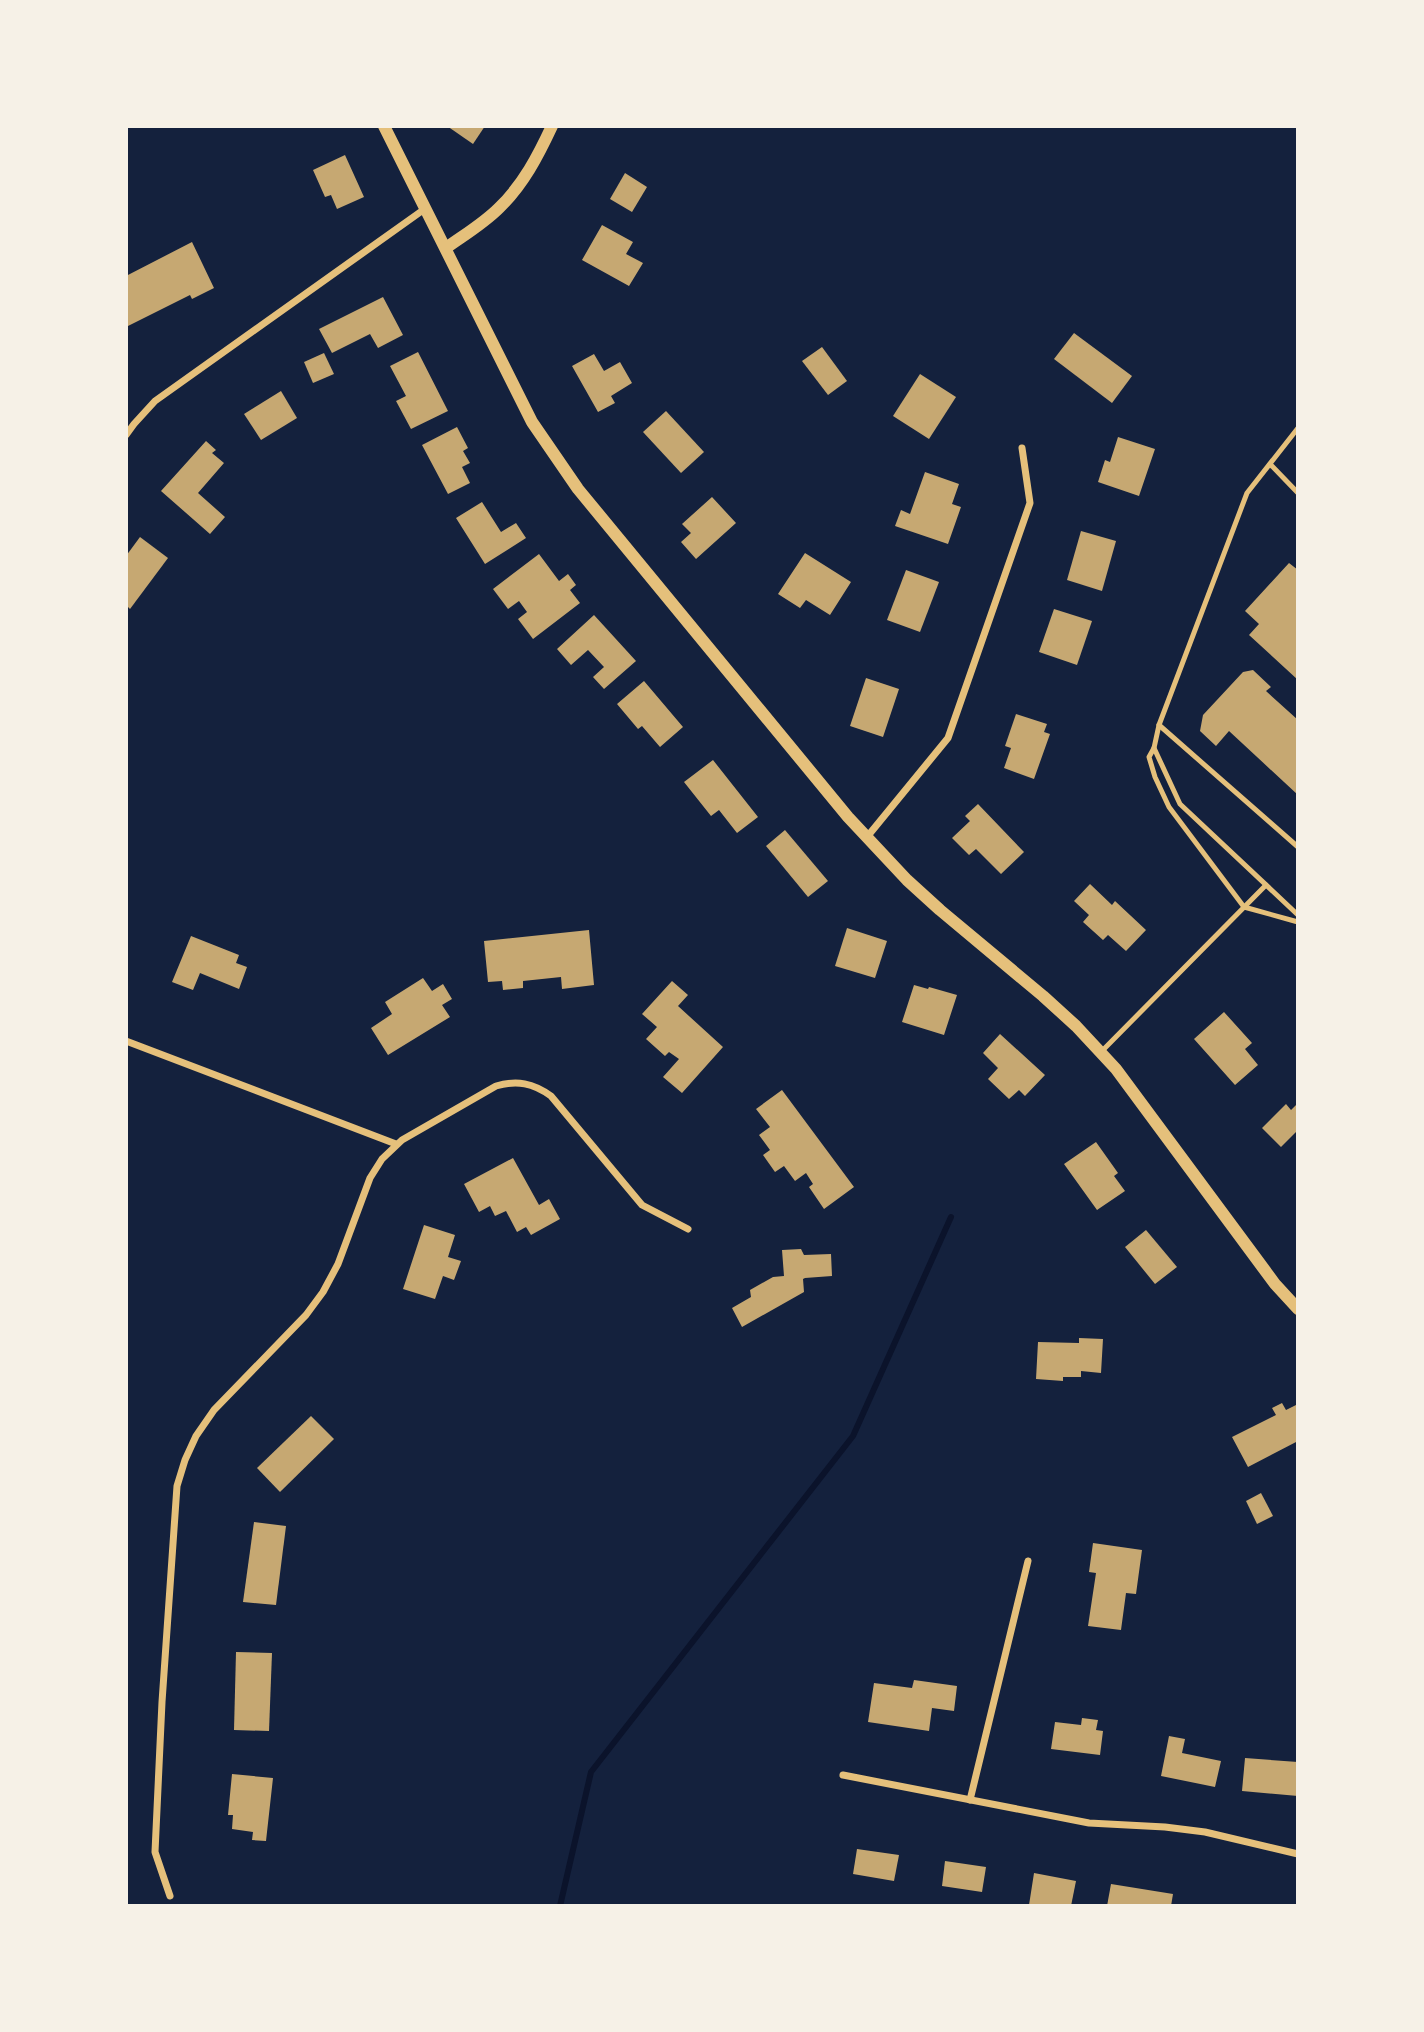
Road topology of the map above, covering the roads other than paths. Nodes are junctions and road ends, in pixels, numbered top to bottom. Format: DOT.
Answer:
graph roads {
  1 [pos="384,126"];
  2 [pos="552,126"];
  3 [pos="426,208"];
  4 [pos="446,248"];
  5 [pos="1298,428"];
  6 [pos="126,435"];
  7 [pos="1022,448"];
  8 [pos="1270,464"];
  9 [pos="1298,493"];
  10 [pos="1159,724"];
  11 [pos="1154,748"];
  12 [pos="867,837"];
  13 [pos="1298,847"];
  14 [pos="1266,885"];
  15 [pos="1244,907"];
  16 [pos="1298,915"];
  17 [pos="1298,922"];
  18 [pos="126,1041"];
  19 [pos="1101,1052"];
  20 [pos="396,1144"];
  21 [pos="688,1229"];
  22 [pos="1298,1309"];
  23 [pos="1028,1561"];
  24 [pos="843,1775"];
  25 [pos="970,1800"];
  26 [pos="1298,1854"];
  27 [pos="170,1896"];
  1 -- 3 [label="street"];
  2 -- 4 [label="street"];
  3 -- 4 [label="street"];
  3 -- 6 [label="street"];
  4 -- 12 [label="street"];
  5 -- 8 [label="lane"];
  7 -- 12 [label="street"];
  8 -- 9 [label="lane"];
  8 -- 10 [label="lane"];
  10 -- 11 [label="lane"];
  10 -- 13 [label="lane"];
  11 -- 14 [label="lane"];
  11 -- 15 [label="lane"];
  12 -- 19 [label="street"];
  14 -- 15 [label="lane"];
  14 -- 16 [label="lane"];
  15 -- 17 [label="lane"];
  15 -- 19 [label="lane"];
  18 -- 20 [label="street"];
  19 -- 22 [label="street"];
  20 -- 21 [label="street"];
  20 -- 27 [label="street"];
  23 -- 25 [label="street"];
  24 -- 25 [label="street"];
  25 -- 26 [label="street"];
}
